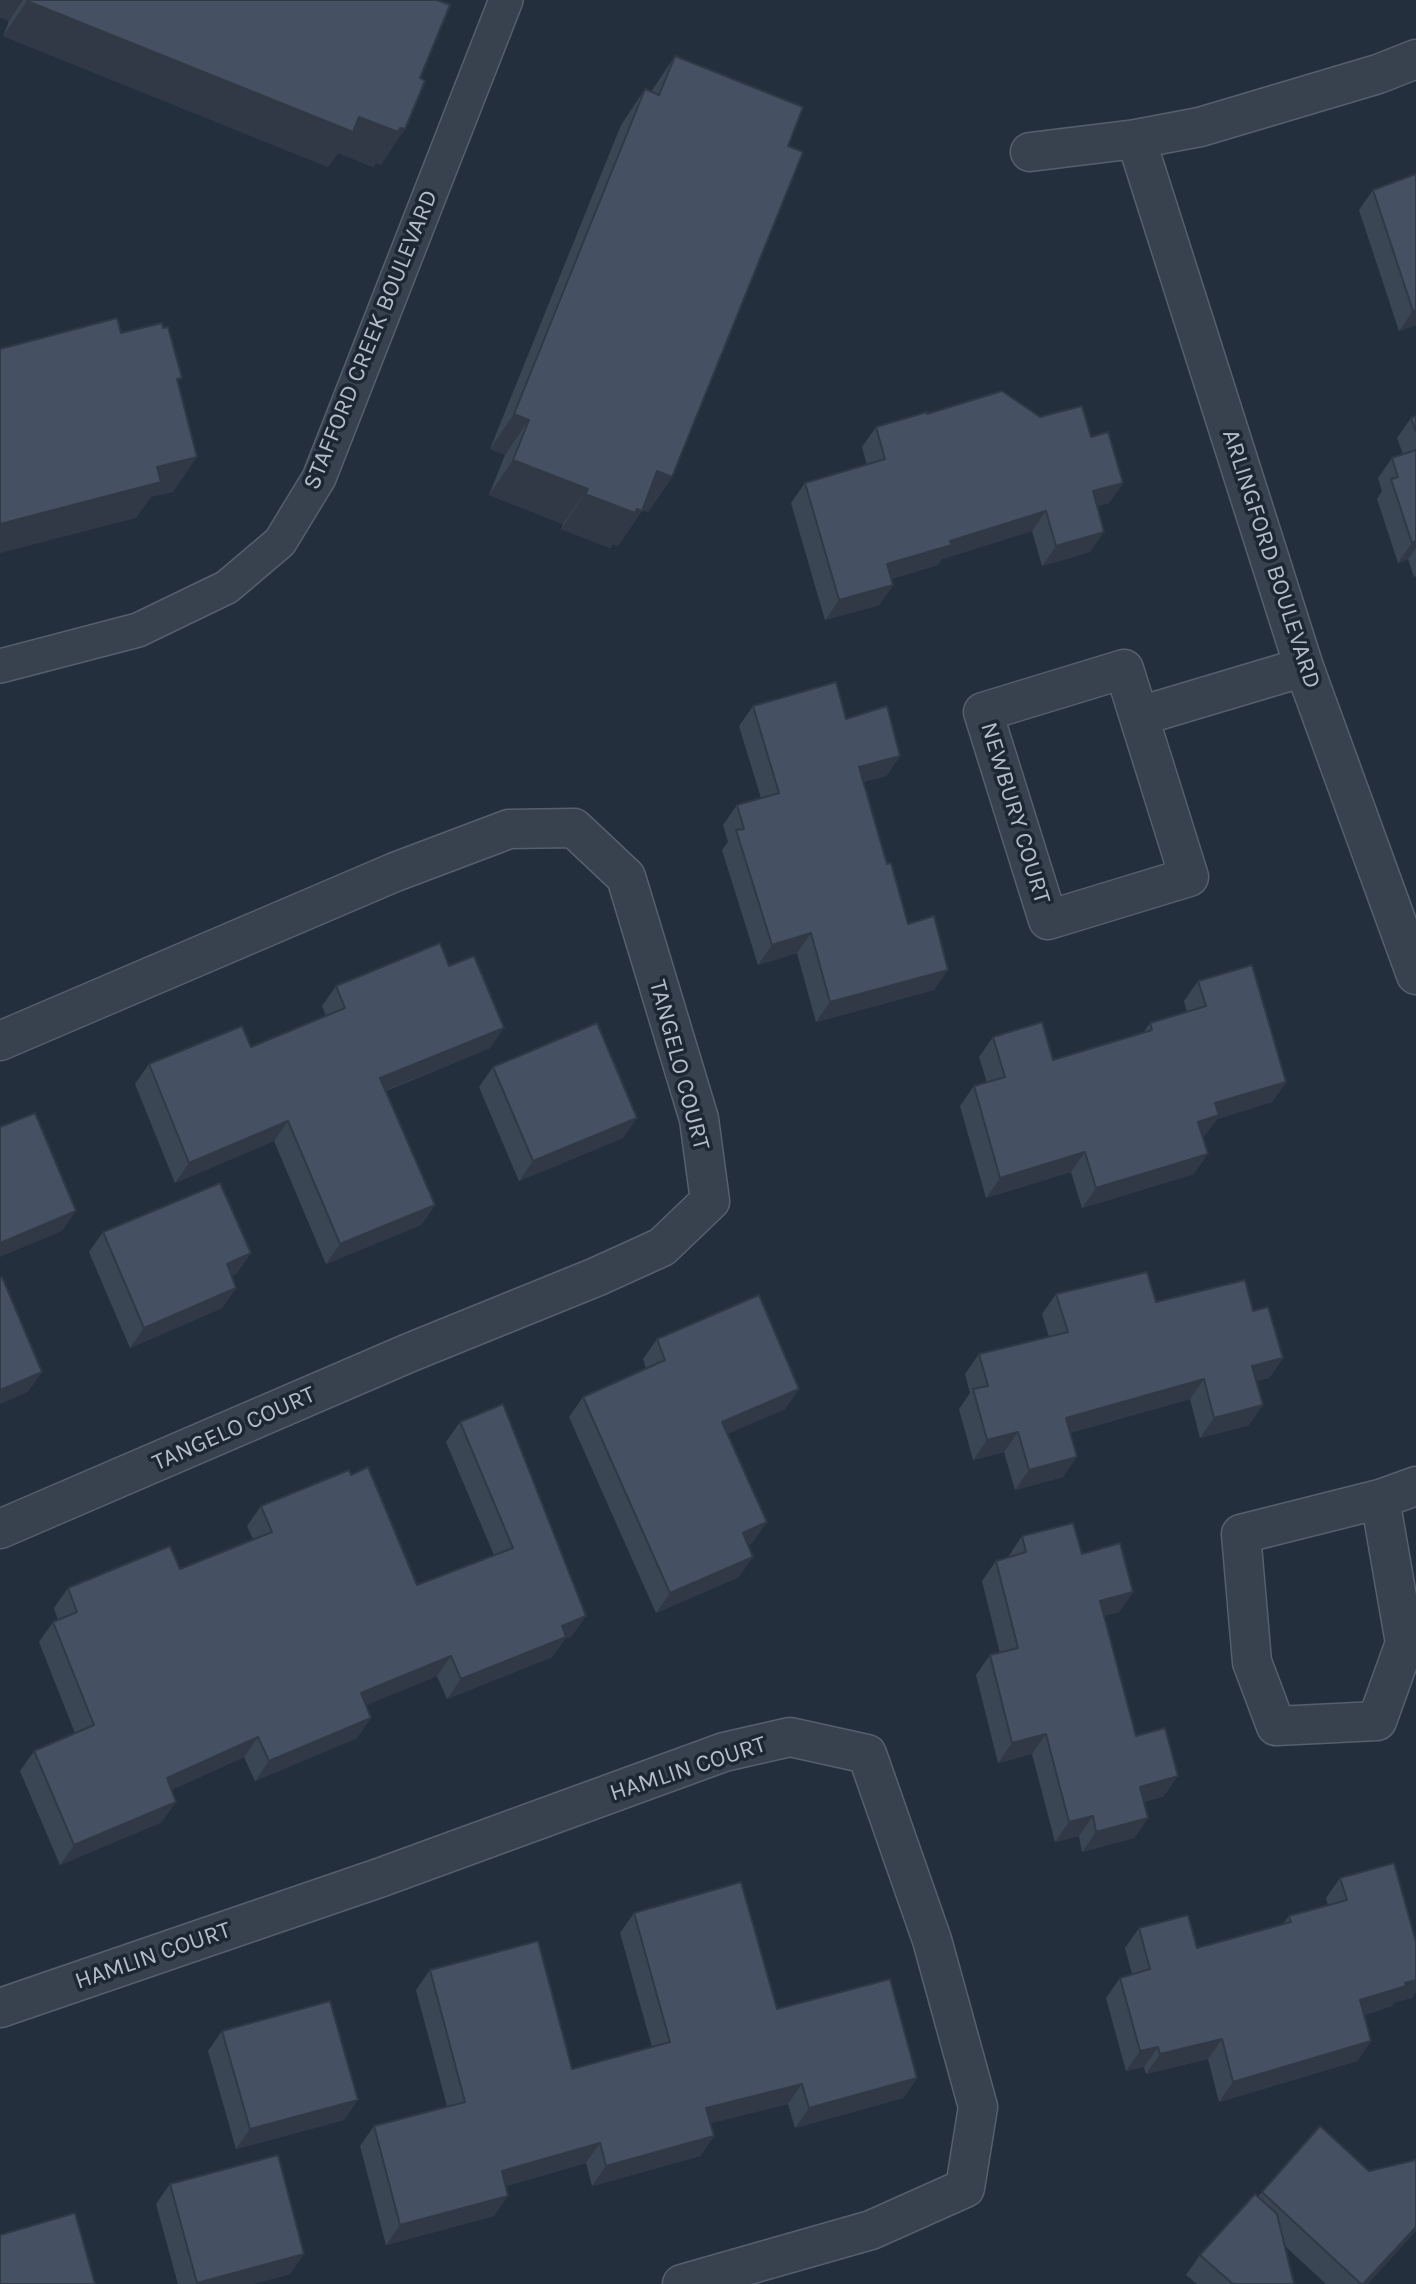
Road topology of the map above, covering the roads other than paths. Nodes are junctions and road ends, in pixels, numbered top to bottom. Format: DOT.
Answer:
graph roads {
  1 [pos="506,0"];
  2 [pos="1416,59"];
  3 [pos="1136,139"];
  4 [pos="1030,152"];
  5 [pos="0,666"];
  6 [pos="1304,667"];
  7 [pos="1140,716"];
  8 [pos="1416,975"];
  9 [pos="0,1041"];
  10 [pos="1416,1486"];
  11 [pos="1381,1499"];
  12 [pos="0,1529"];
  13 [pos="0,2008"];
  14 [pos="682,2284"];
  1 -- 5 [label="lane, STAFFORD CREEK BOULEVARD"];
  2 -- 3 [label="street"];
  3 -- 4 [label="street"];
  3 -- 6 [label="street, ARLINGFORD BOULEVARD"];
  6 -- 7 [label="street"];
  6 -- 8 [label="street, ARLINGFORD BOULEVARD"];
  7 -- 7 [label="street, NEWBURY COURT"];
  9 -- 12 [label="street, TANGELO COURT"];
  10 -- 11 [label="street"];
  11 -- 11 [label="street"];
  13 -- 14 [label="street, HAMLIN COURT"];
}
